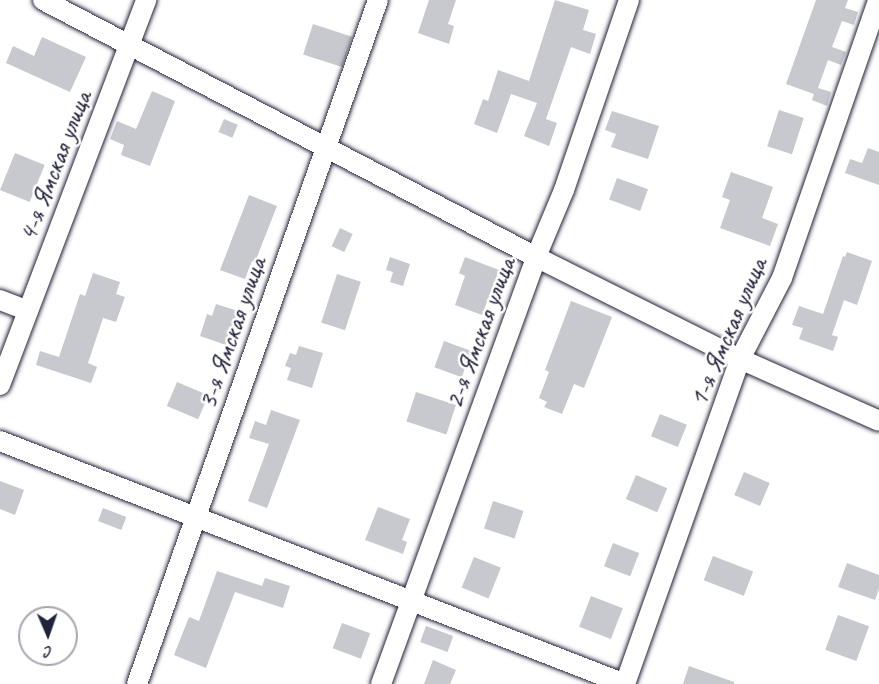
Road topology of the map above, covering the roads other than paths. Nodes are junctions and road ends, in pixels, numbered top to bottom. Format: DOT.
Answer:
graph roads {
  1 [pos="43,0"];
  2 [pos="146,0"];
  3 [pos="378,0"];
  4 [pos="628,0"];
  5 [pos="878,0"];
  6 [pos="130,47"];
  7 [pos="327,146"];
  8 [pos="536,257"];
  9 [pos="0,300"];
  10 [pos="28,311"];
  11 [pos="740,358"];
  12 [pos="0,385"];
  13 [pos="879,421"];
  14 [pos="0,441"];
  15 [pos="196,517"];
  16 [pos="411,600"];
  17 [pos="137,684"];
  18 [pos="381,684"];
  19 [pos="626,684"];
  1 -- 6 [label="street"];
  2 -- 6 [label="street, 4-я Ямская улица"];
  3 -- 7 [label="street, 3-я Ямская улица"];
  4 -- 8 [label="street, 2-я Ямская улица"];
  5 -- 11 [label="street, 1-я Ямская улица"];
  6 -- 7 [label="street"];
  6 -- 10 [label="street, 4-я Ямская улица"];
  7 -- 8 [label="street"];
  7 -- 15 [label="street, 3-я Ямская улица"];
  8 -- 11 [label="street"];
  8 -- 16 [label="street, 2-я Ямская улица"];
  9 -- 10 [label="street"];
  10 -- 12 [label="street, 4-я Ямская улица"];
  11 -- 13 [label="street"];
  11 -- 19 [label="street, 1-я Ямская улица"];
  14 -- 15 [label="street"];
  15 -- 16 [label="street"];
  15 -- 17 [label="street, 3-я Ямская улица"];
  16 -- 18 [label="street, 2-я Ямская улица"];
  16 -- 19 [label="street"];
}
